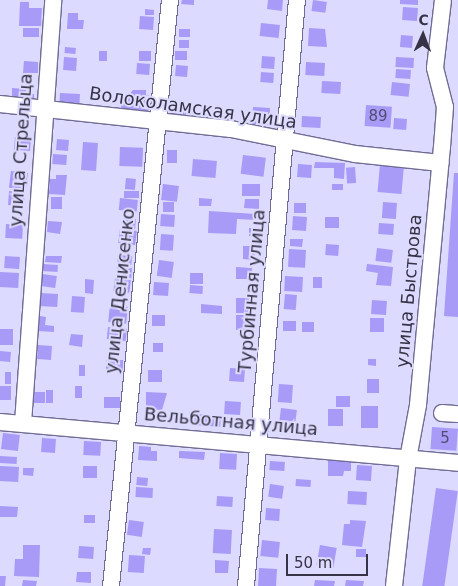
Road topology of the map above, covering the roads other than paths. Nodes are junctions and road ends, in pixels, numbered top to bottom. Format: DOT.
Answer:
graph roads {
  1 [pos="53,0"];
  2 [pos="170,0"];
  3 [pos="297,0"];
  4 [pos="442,0"];
  5 [pos="0,104"];
  6 [pos="43,110"];
  7 [pos="158,122"];
  8 [pos="284,138"];
  9 [pos="447,153"];
  10 [pos="442,413"];
  11 [pos="458,414"];
  12 [pos="0,422"];
  13 [pos="23,423"];
  14 [pos="124,434"];
  15 [pos="260,443"];
  16 [pos="408,459"];
  17 [pos="458,463"];
  18 [pos="111,586"];
  19 [pos="246,586"];
  20 [pos="394,586"];
  1 -- 6 [label="street, улица Стрельца"];
  2 -- 7 [label="street, улица Денисенко"];
  3 -- 8 [label="street, Турбинная улица"];
  4 -- 9 [label="street, улица Быстрова"];
  5 -- 6 [label="street, Волоколамская улица"];
  6 -- 7 [label="street, Волоколамская улица"];
  6 -- 13 [label="street, улица Стрельца"];
  7 -- 8 [label="street, Волоколамская улица"];
  7 -- 14 [label="street, улица Денисенко"];
  8 -- 9 [label="street, Волоколамская улица"];
  8 -- 15 [label="street, Турбинная улица"];
  9 -- 16 [label="street, улица Быстрова"];
  10 -- 11 [label="street"];
  12 -- 13 [label="street, Вельботная улица"];
  13 -- 14 [label="street, Вельботная улица"];
  14 -- 15 [label="street, Вельботная улица"];
  14 -- 18 [label="street, улица Денисенко"];
  15 -- 16 [label="street, Вельботная улица"];
  15 -- 19 [label="street, Турбинная улица"];
  16 -- 17 [label="street, Вельботная улица"];
  16 -- 20 [label="street, улица Быстрова"];
}
